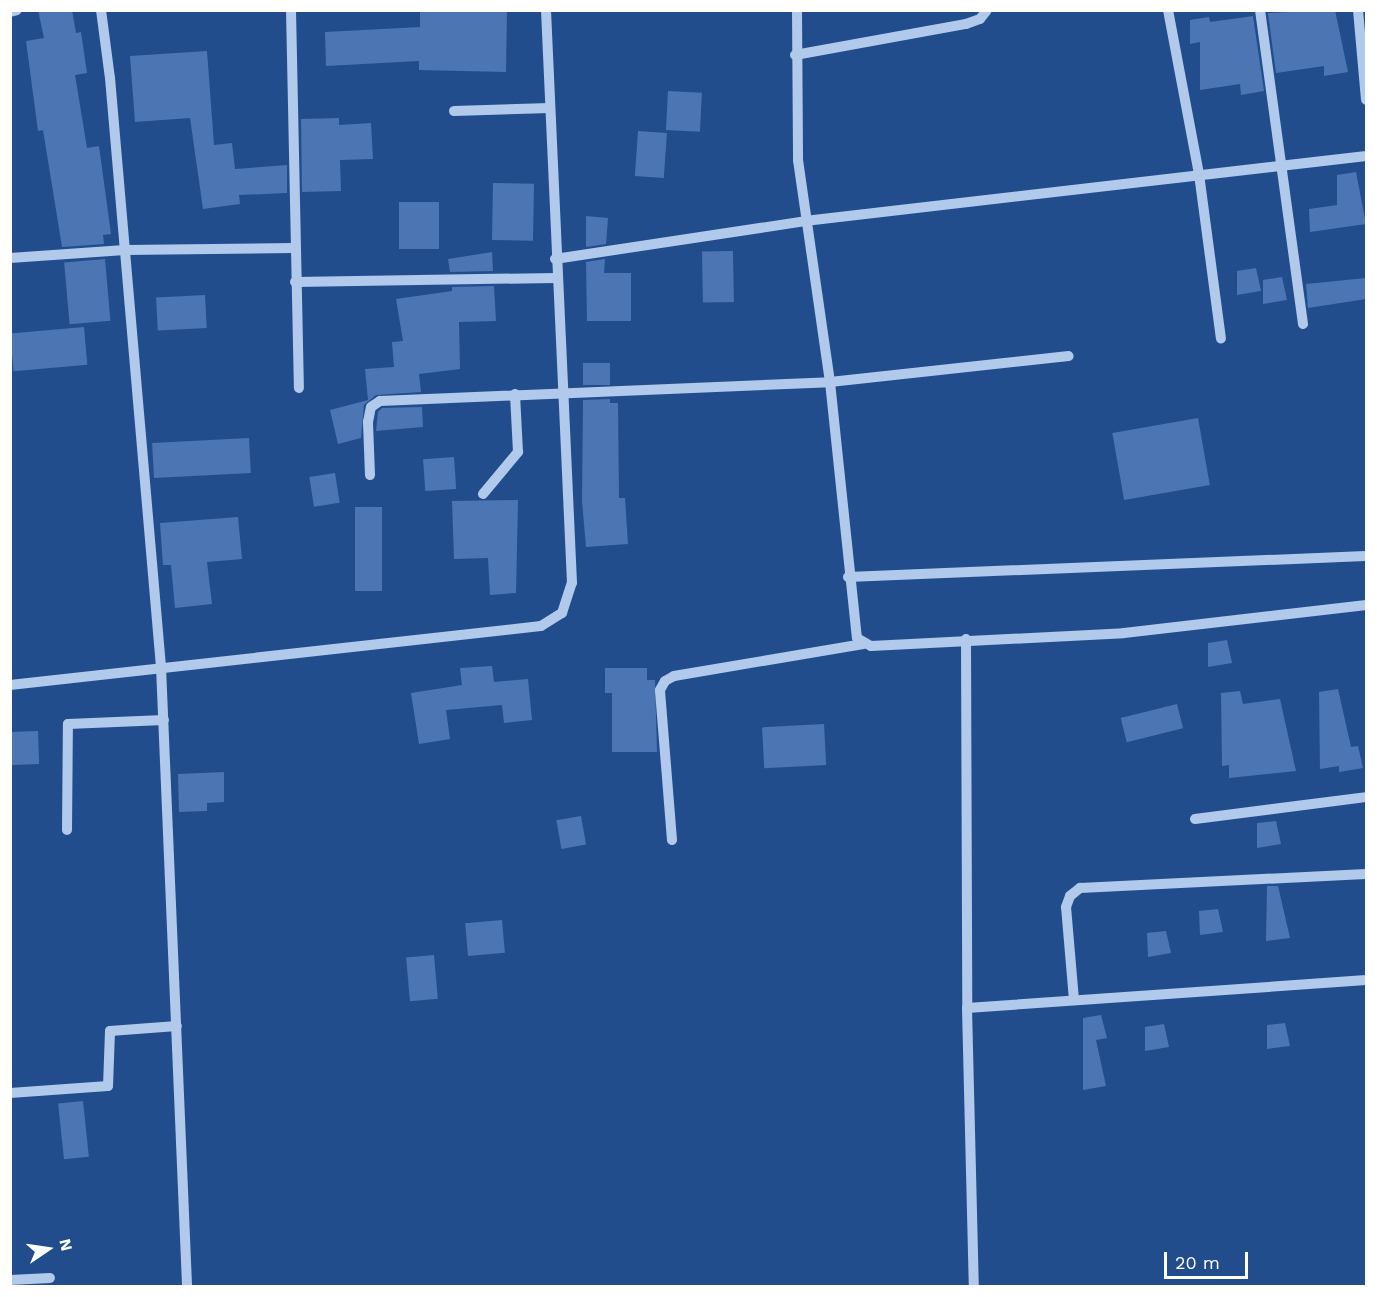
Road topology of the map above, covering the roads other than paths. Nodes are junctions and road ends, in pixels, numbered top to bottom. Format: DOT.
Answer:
graph roads {
  1 [pos="17,10"];
  2 [pos="101,10"];
  3 [pos="291,10"];
  4 [pos="546,10"];
  5 [pos="797,10"];
  6 [pos="987,10"];
  7 [pos="1175,10"];
  8 [pos="1260,10"];
  9 [pos="1358,10"];
  10 [pos="1168,11"];
  11 [pos="10,12"];
  12 [pos="795,56"];
  13 [pos="1366,100"];
  14 [pos="550,108"];
  15 [pos="454,111"];
  16 [pos="1366,156"];
  17 [pos="1283,164"];
  18 [pos="1199,174"];
  19 [pos="805,221"];
  20 [pos="294,248"];
  21 [pos="125,250"];
  22 [pos="10,258"];
  23 [pos="555,260"];
  24 [pos="556,278"];
  25 [pos="295,282"];
  26 [pos="1303,324"];
  27 [pos="1221,339"];
  28 [pos="1069,356"];
  29 [pos="830,382"];
  30 [pos="299,388"];
  31 [pos="564,392"];
  32 [pos="515,394"];
  33 [pos="370,475"];
  34 [pos="483,494"];
  35 [pos="1366,556"];
  36 [pos="848,577"];
  37 [pos="1366,605"];
  38 [pos="966,639"];
  39 [pos="863,644"];
  40 [pos="160,667"];
  41 [pos="10,686"];
  42 [pos="164,720"];
  43 [pos="1366,797"];
  44 [pos="1194,819"];
  45 [pos="68,830"];
  46 [pos="672,840"];
  47 [pos="1366,874"];
  48 [pos="1366,980"];
  49 [pos="1074,1000"];
  50 [pos="968,1008"];
  51 [pos="177,1026"];
  52 [pos="10,1093"];
  53 [pos="50,1278"];
  54 [pos="10,1280"];
  55 [pos="187,1287"];
  56 [pos="974,1287"];
  1 -- 11 [label="street"];
  2 -- 21 [label="street"];
  3 -- 20 [label="street"];
  4 -- 14 [label="street"];
  5 -- 12 [label="street"];
  6 -- 12 [label="street"];
  7 -- 10 [label="street"];
  8 -- 17 [label="street"];
  9 -- 13 [label="street"];
  10 -- 18 [label="street"];
  12 -- 19 [label="street"];
  14 -- 15 [label="street"];
  14 -- 23 [label="street"];
  16 -- 17 [label="street"];
  17 -- 18 [label="street"];
  17 -- 26 [label="street"];
  18 -- 19 [label="street"];
  18 -- 27 [label="street"];
  19 -- 23 [label="street"];
  19 -- 29 [label="street"];
  20 -- 21 [label="street"];
  20 -- 25 [label="street"];
  21 -- 22 [label="street"];
  21 -- 40 [label="street"];
  23 -- 24 [label="street"];
  24 -- 25 [label="street"];
  24 -- 31 [label="street"];
  25 -- 30 [label="street"];
  28 -- 29 [label="street"];
  29 -- 31 [label="street"];
  29 -- 36 [label="street"];
  31 -- 32 [label="street"];
  31 -- 40 [label="street"];
  32 -- 33 [label="street"];
  32 -- 34 [label="street"];
  35 -- 36 [label="street"];
  36 -- 39 [label="street"];
  37 -- 38 [label="street"];
  38 -- 39 [label="street"];
  38 -- 50 [label="street"];
  39 -- 46 [label="street"];
  40 -- 41 [label="street"];
  40 -- 42 [label="street"];
  42 -- 45 [label="street"];
  42 -- 51 [label="street"];
  43 -- 44 [label="street"];
  47 -- 49 [label="street"];
  48 -- 49 [label="street"];
  49 -- 50 [label="street"];
  50 -- 56 [label="street"];
  51 -- 52 [label="street"];
  51 -- 55 [label="street"];
  53 -- 54 [label="street"];
}
